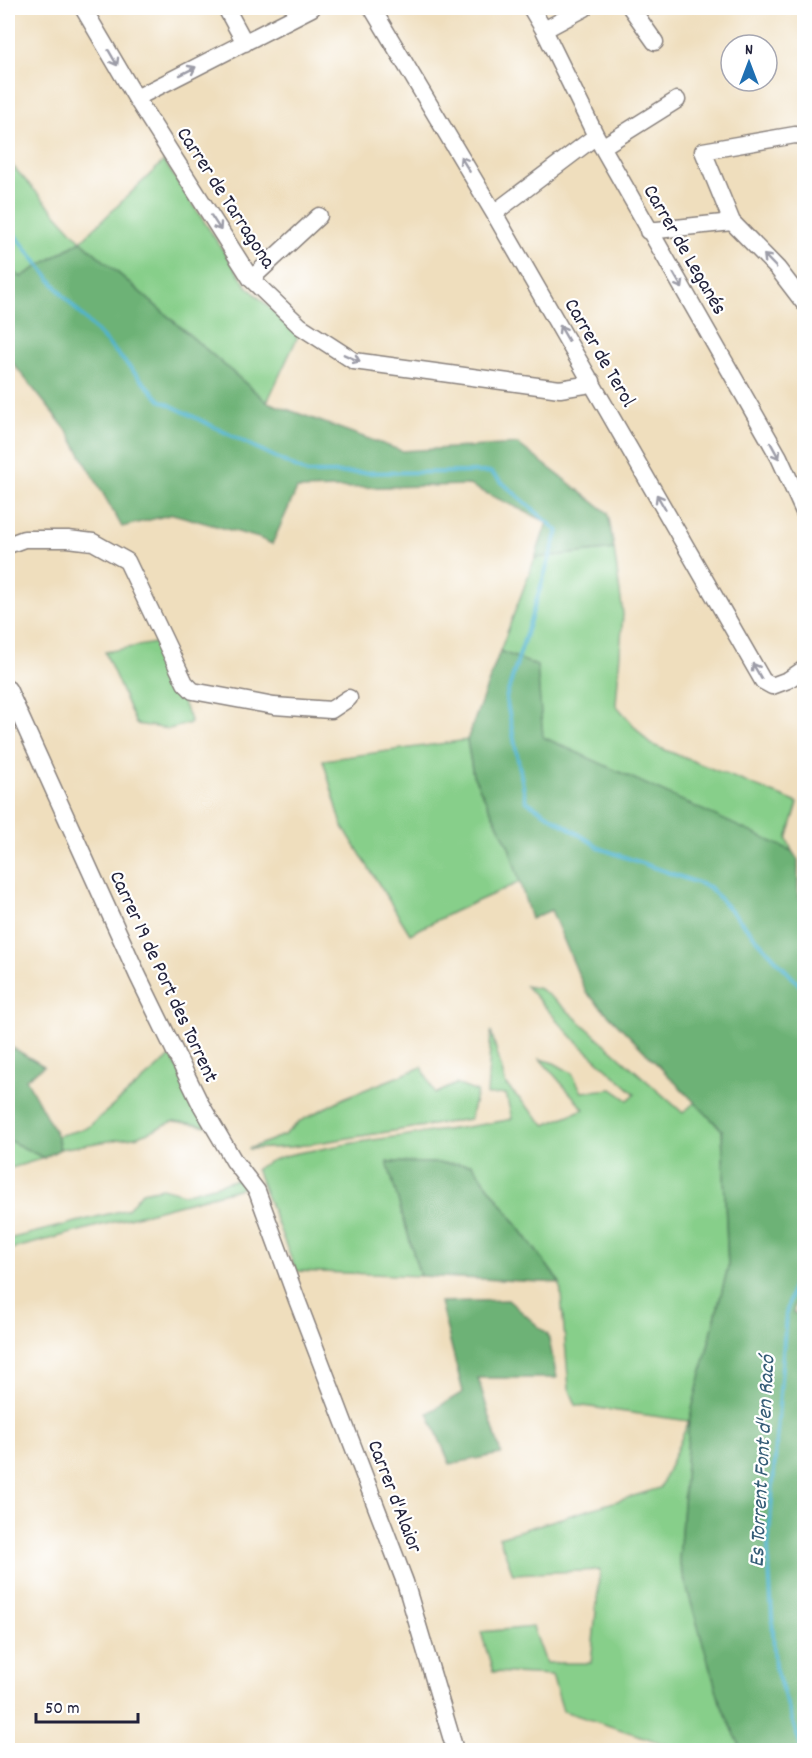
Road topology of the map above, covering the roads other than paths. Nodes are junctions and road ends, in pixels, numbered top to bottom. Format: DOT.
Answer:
graph roads {
  1 [pos="83,8"];
  2 [pos="226,8"];
  3 [pos="312,8"];
  4 [pos="372,8"];
  5 [pos="531,8"];
  6 [pos="585,8"];
  7 [pos="631,8"];
  8 [pos="544,30"];
  9 [pos="655,42"];
  10 [pos="245,43"];
  11 [pos="136,98"];
  12 [pos="677,100"];
  13 [pos="804,136"];
  14 [pos="599,142"];
  15 [pos="495,213"];
  16 [pos="319,216"];
  17 [pos="732,222"];
  18 [pos="648,231"];
  19 [pos="251,279"];
  20 [pos="804,303"];
  21 [pos="592,381"];
  22 [pos="804,512"];
  23 [pos="8,545"];
  24 [pos="804,669"];
  25 [pos="8,689"];
  26 [pos="349,698"];
  27 [pos="289,1278"];
  28 [pos="452,1742"];
  1 -- 11 [label="street, Carrer de Tarragona, one-way"];
  2 -- 10 [label="street"];
  3 -- 10 [label="street"];
  15 -- 4 [label="street, Carrer de Terol, one-way"];
  5 -- 8 [label="street, Carrer de Leganés"];
  6 -- 8 [label="street"];
  7 -- 9 [label="street"];
  8 -- 14 [label="street, Carrer de Leganés"];
  11 -- 10 [label="street, one-way"];
  11 -- 19 [label="street, Carrer de Tarragona, one-way"];
  12 -- 14 [label="street"];
  13 -- 17 [label="street"];
  14 -- 15 [label="street"];
  14 -- 18 [label="street, Carrer de Leganés"];
  21 -- 15 [label="street, Carrer de Terol, one-way"];
  16 -- 19 [label="street"];
  17 -- 18 [label="street"];
  20 -- 17 [label="street, one-way"];
  18 -- 22 [label="street, Carrer de Leganés, one-way"];
  19 -- 21 [label="street, Carrer de Tarragona, one-way"];
  24 -- 21 [label="street, Carrer de Terol, one-way"];
  23 -- 26 [label="street"];
  25 -- 27 [label="street, Carrer 19 de Port des Torrent"];
  27 -- 28 [label="street, Carrer d'Alaior"];
}
